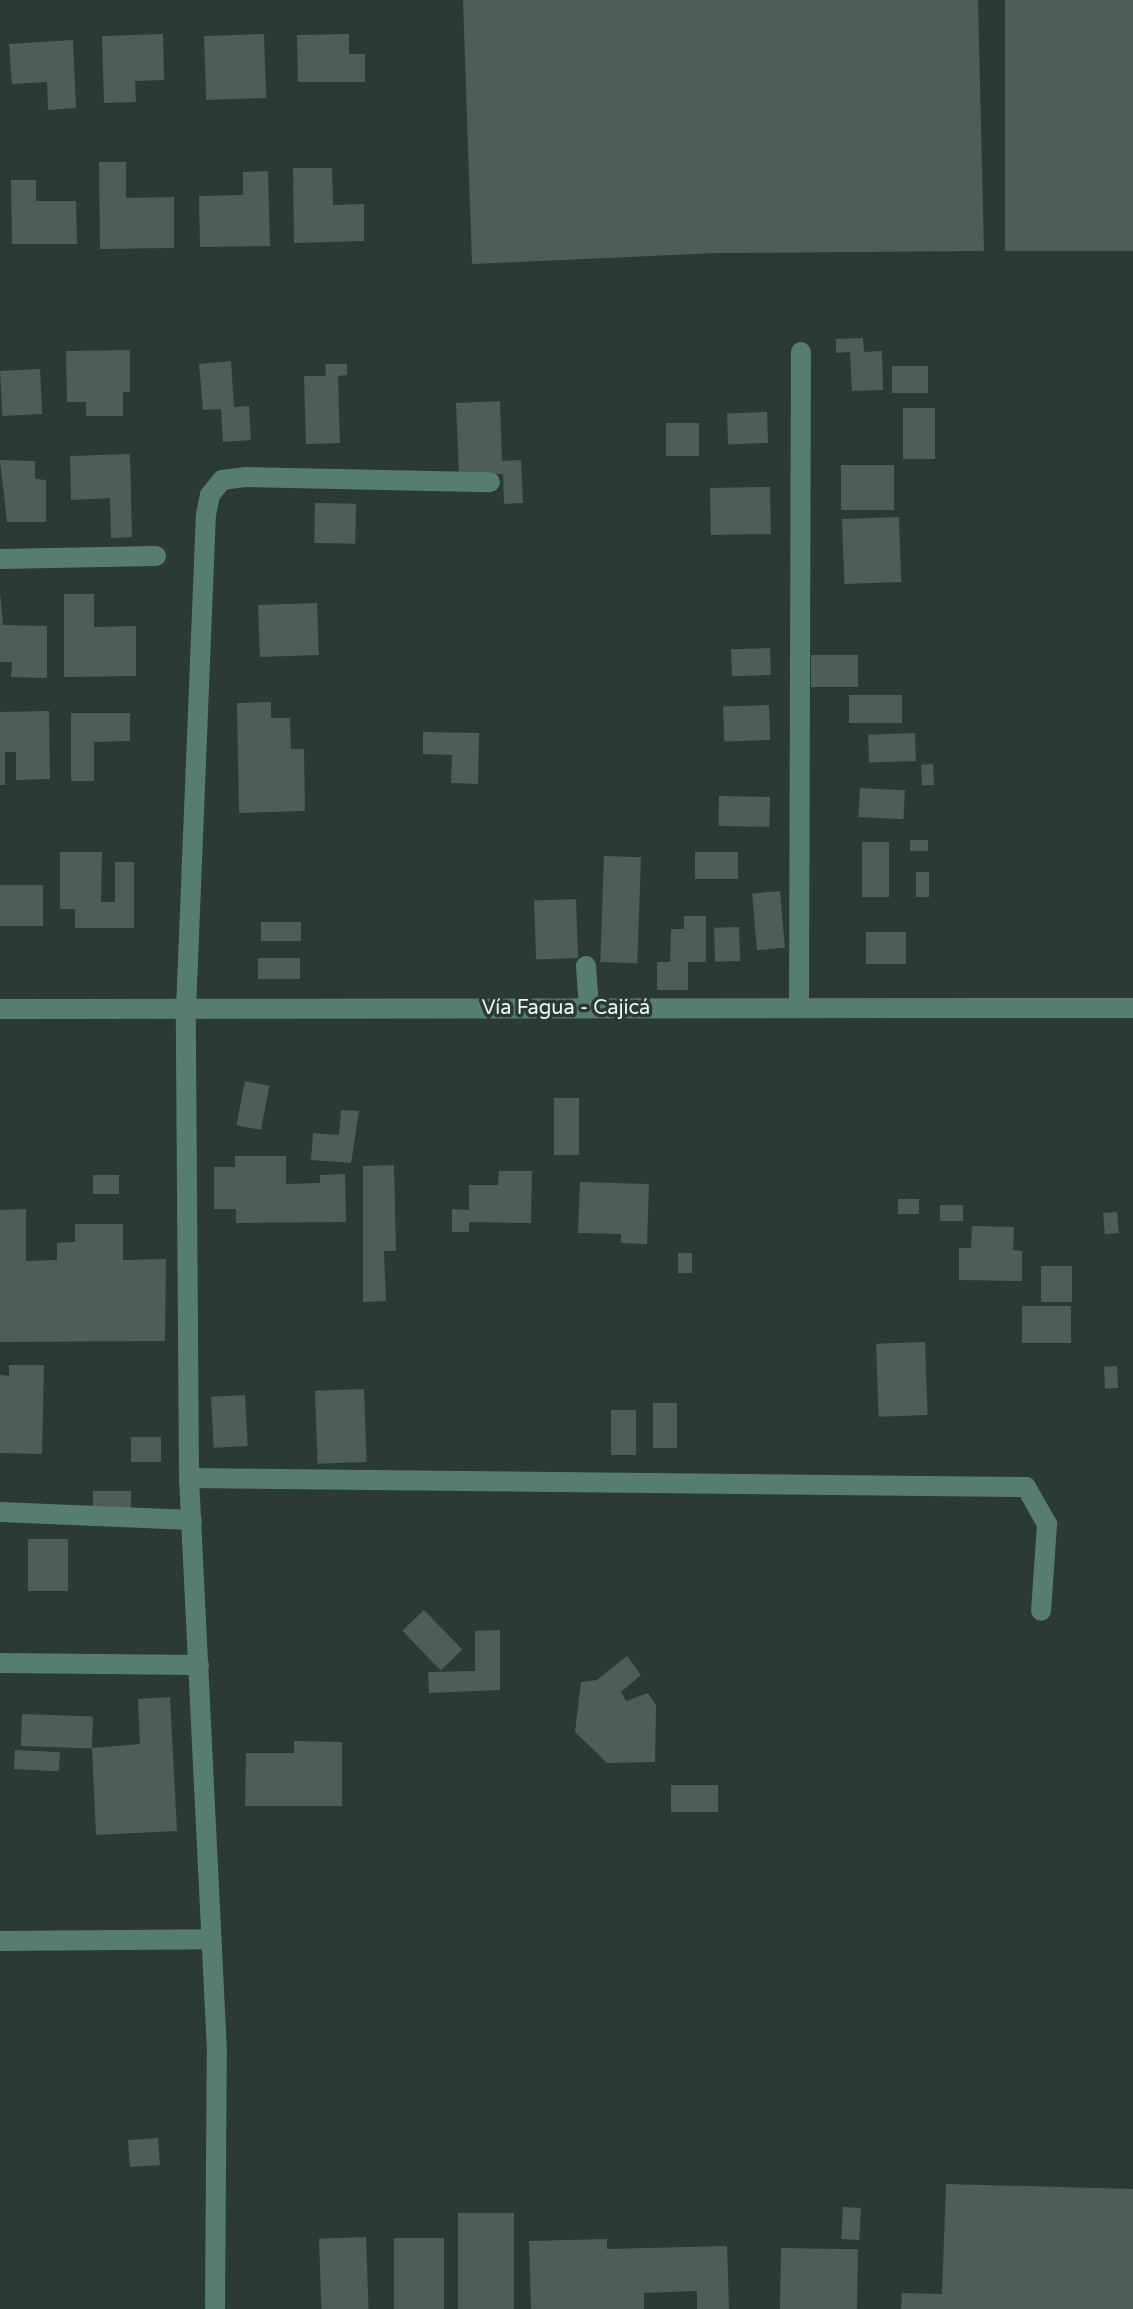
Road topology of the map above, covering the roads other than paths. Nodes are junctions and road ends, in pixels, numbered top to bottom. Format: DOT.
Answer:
graph roads {
  1 [pos="801,352"];
  2 [pos="490,482"];
  3 [pos="156,556"];
  4 [pos="0,559"];
  5 [pos="586,966"];
  6 [pos="799,1007"];
  7 [pos="589,1008"];
  8 [pos="1133,1008"];
  9 [pos="0,1009"];
  10 [pos="186,1010"];
  11 [pos="189,1478"];
  12 [pos="0,1512"];
  13 [pos="192,1520"];
  14 [pos="1041,1611"];
  15 [pos="0,1663"];
  16 [pos="199,1665"];
  17 [pos="210,1939"];
  18 [pos="0,1941"];
  19 [pos="215,2309"];
  1 -- 6 [label="street"];
  2 -- 10 [label="street"];
  3 -- 4 [label="street"];
  5 -- 7 [label="street"];
  6 -- 7 [label="street, Vía Fagua - Cajicá"];
  6 -- 8 [label="street, Vía Fagua - Cajicá"];
  7 -- 10 [label="street, Vía Fagua - Cajicá"];
  9 -- 10 [label="street, Vía Fagua - Cajicá"];
  10 -- 11 [label="street"];
  11 -- 13 [label="street"];
  11 -- 14 [label="street"];
  12 -- 13 [label="street"];
  13 -- 16 [label="street"];
  15 -- 16 [label="street"];
  16 -- 17 [label="street"];
  17 -- 18 [label="street"];
  17 -- 19 [label="street"];
}
